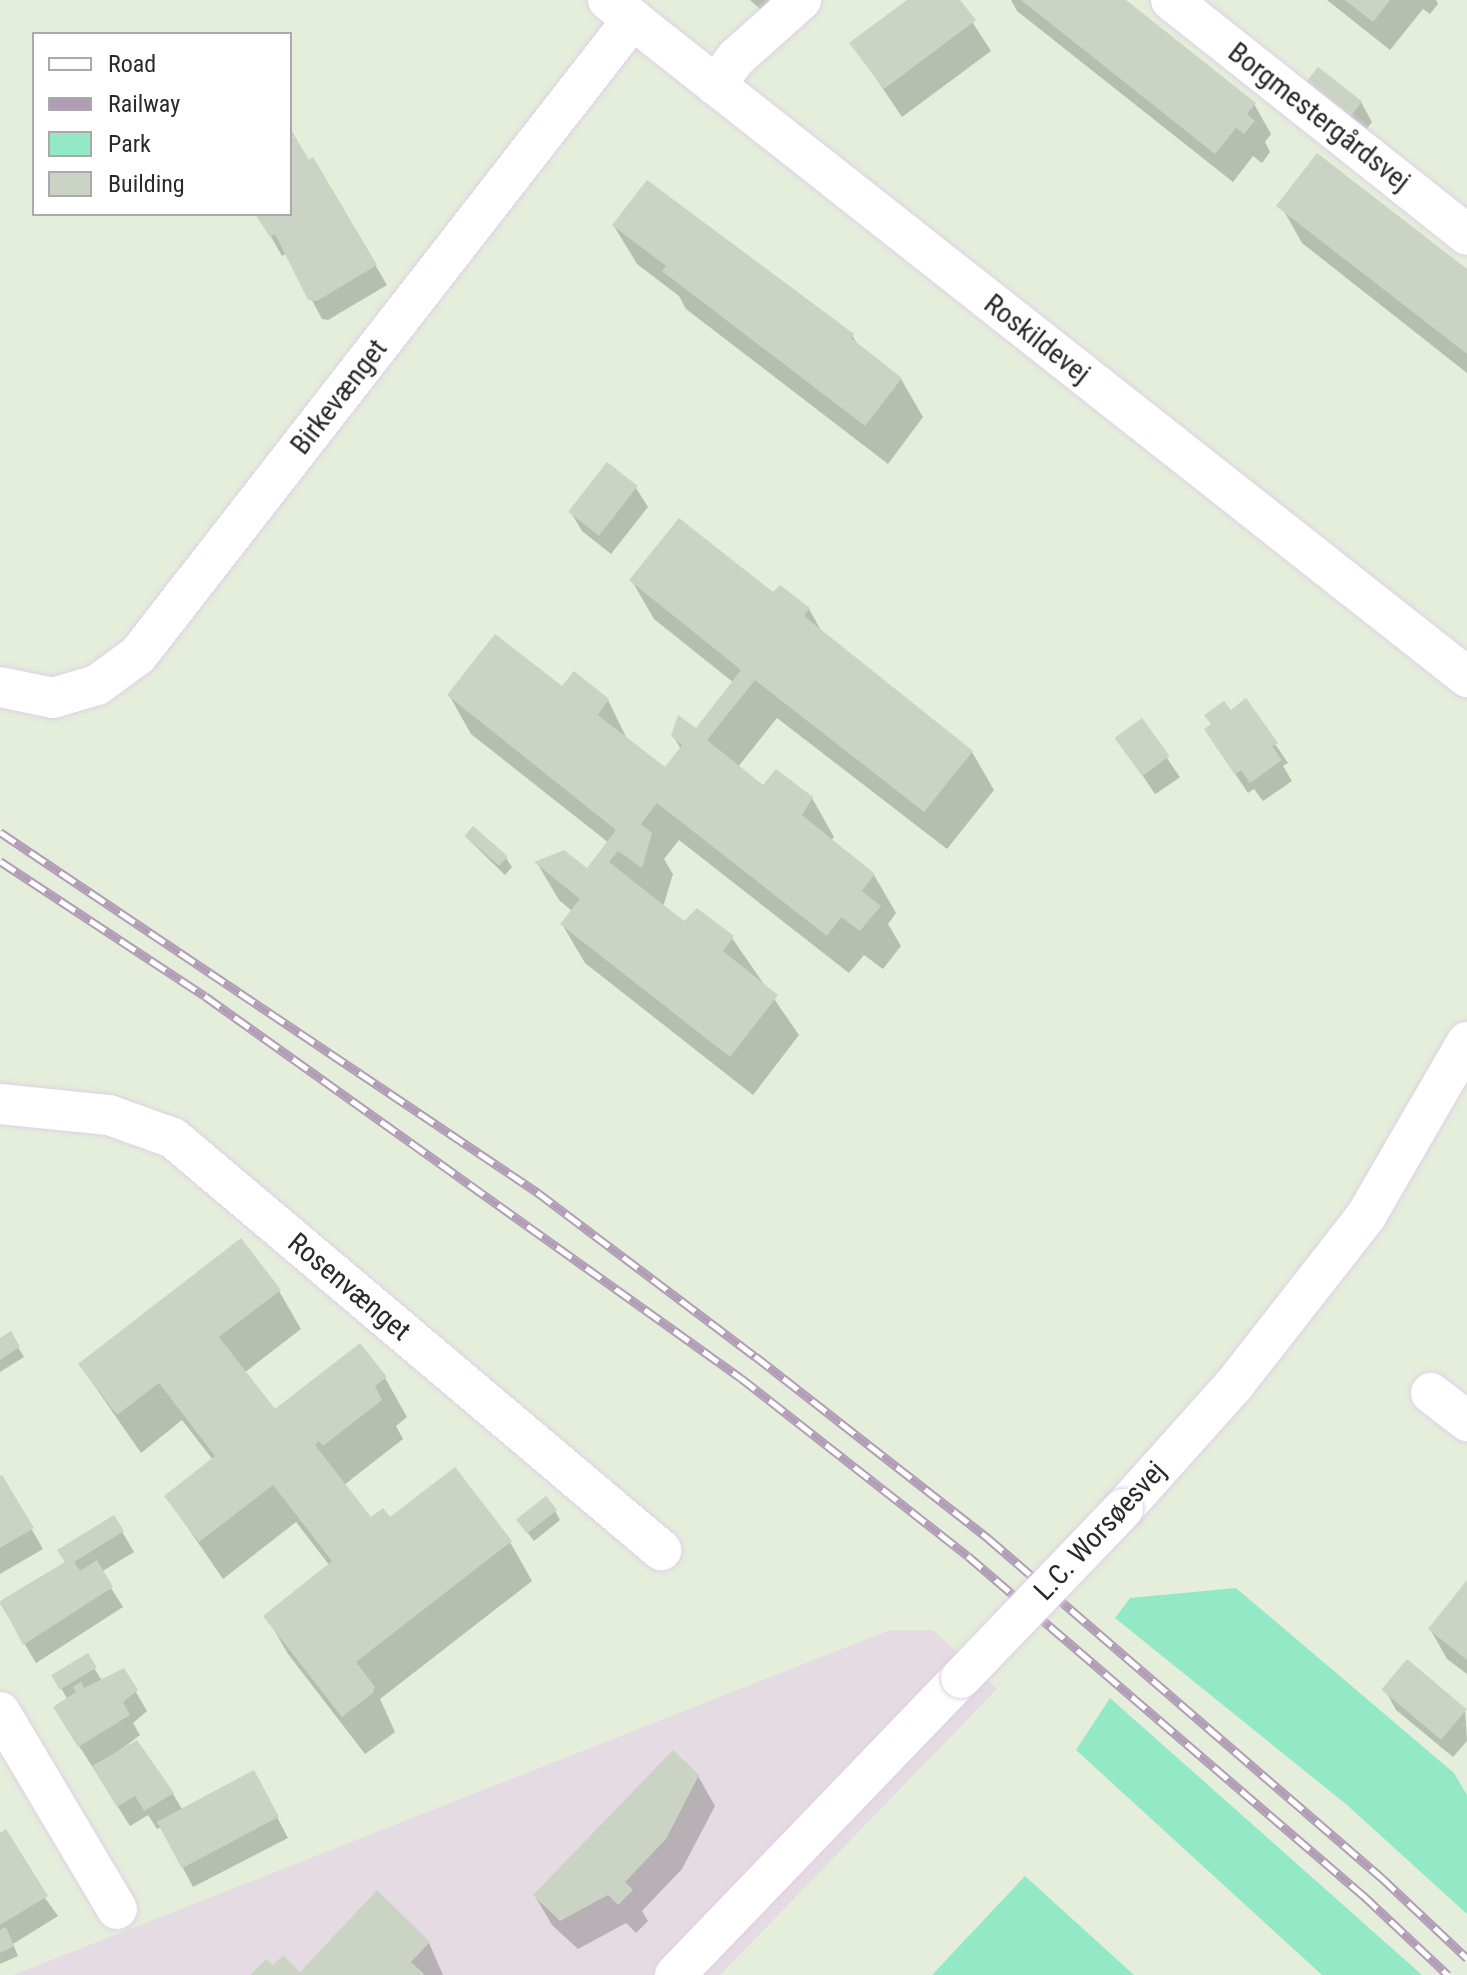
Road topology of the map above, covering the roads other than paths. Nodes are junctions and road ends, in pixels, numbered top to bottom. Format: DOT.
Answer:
graph roads {
  1 [pos="801,0"];
  2 [pos="1171,0"];
  3 [pos="620,10"];
  4 [pos="715,85"];
  5 [pos="1467,235"];
  6 [pos="1467,677"];
  7 [pos="0,687"];
  8 [pos="1467,1042"];
  9 [pos="0,1104"];
  10 [pos="1431,1393"];
  11 [pos="1467,1421"];
  12 [pos="661,1550"];
  13 [pos="0,1712"];
  14 [pos="117,1909"];
  15 [pos="675,1975"];
  1 -- 4 [label="street"];
  2 -- 5 [label="street, Borgmestergårdsvej"];
  3 -- 4 [label="street, Roskildevej"];
  3 -- 7 [label="street, Birkevænget"];
  4 -- 6 [label="street, Roskildevej"];
  8 -- 15 [label="street, L.C. Worsøesvej, bridge"];
  9 -- 12 [label="street, Rosenvænget"];
  10 -- 11 [label="street"];
  13 -- 14 [label="street"];
}
